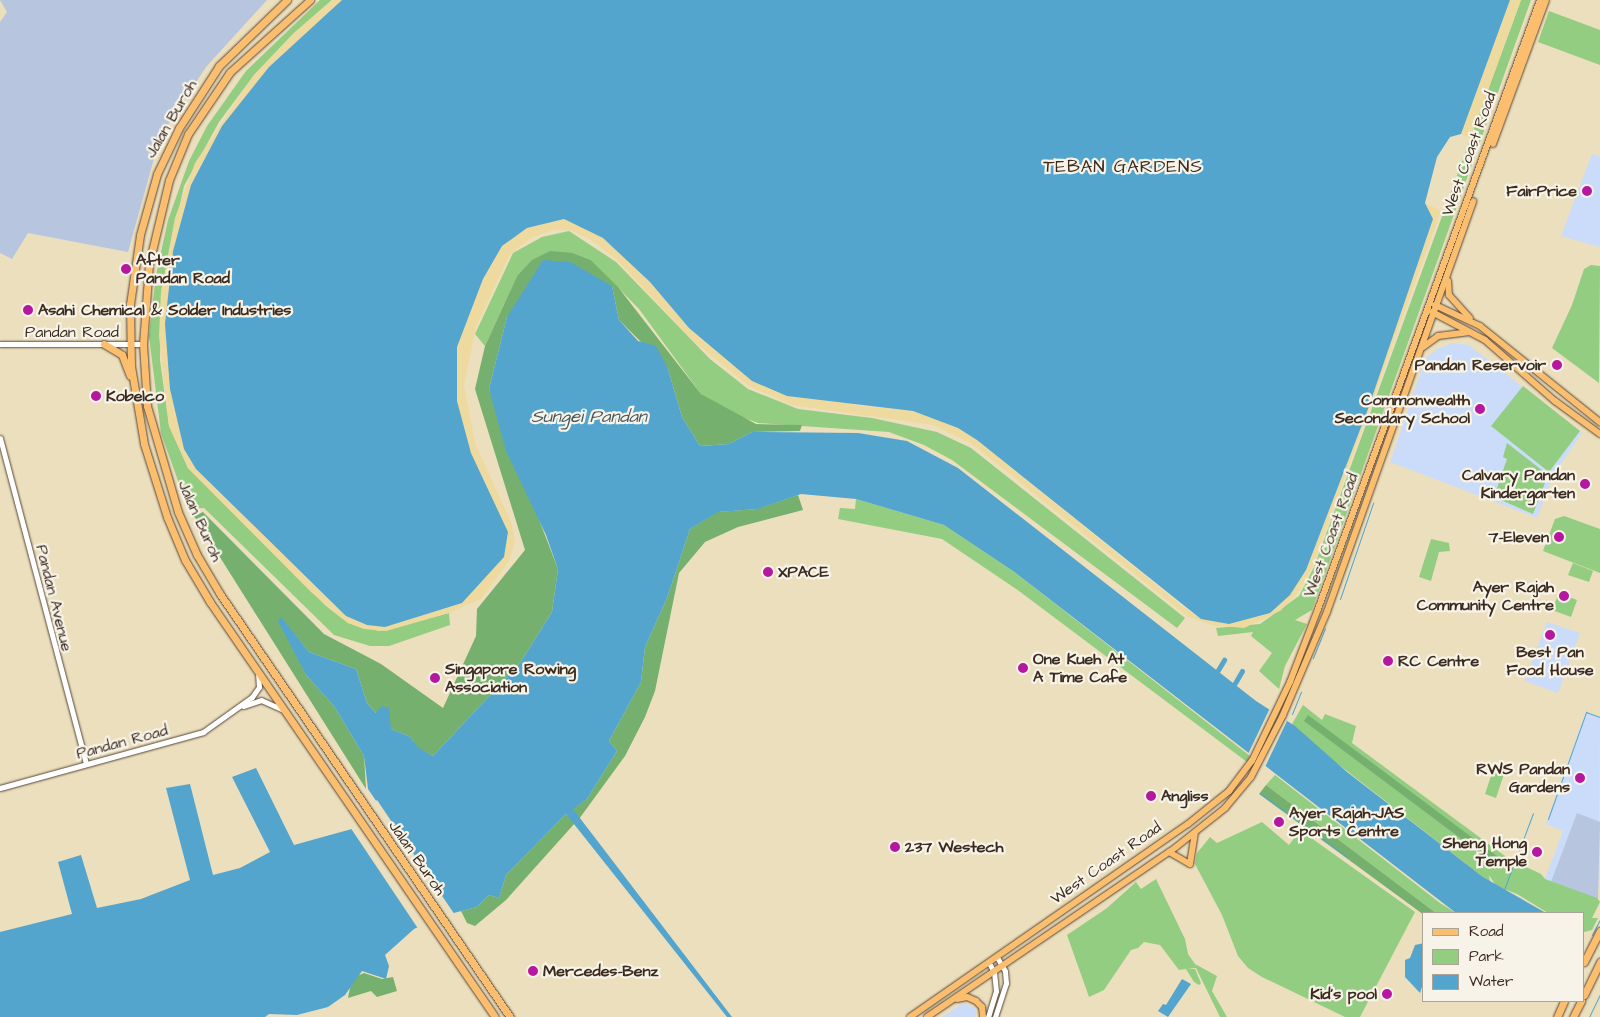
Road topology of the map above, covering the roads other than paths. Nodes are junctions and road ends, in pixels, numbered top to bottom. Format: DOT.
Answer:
graph roads {
  1 [pos="287,0"];
  2 [pos="310,0"];
  3 [pos="1540,0"];
  4 [pos="1546,0"];
  5 [pos="1449,273"];
  6 [pos="1429,303"];
  7 [pos="1435,309"];
  8 [pos="1426,310"];
  9 [pos="1473,322"];
  10 [pos="1476,334"];
  11 [pos="0,344"];
  12 [pos="104,344"];
  13 [pos="129,344"];
  14 [pos="143,344"];
  15 [pos="1421,349"];
  16 [pos="133,381"];
  17 [pos="146,391"];
  18 [pos="136,399"];
  19 [pos="1600,422"];
  20 [pos="1600,434"];
  21 [pos="0,438"];
  22 [pos="257,670"];
  23 [pos="243,706"];
  24 [pos="287,714"];
  25 [pos="1255,763"];
  26 [pos="86,764"];
  27 [pos="0,788"];
  28 [pos="1195,833"];
  29 [pos="1169,852"];
  30 [pos="1600,931"];
  31 [pos="997,957"];
  32 [pos="1585,960"];
  33 [pos="1600,962"];
  34 [pos="989,963"];
  35 [pos="1003,967"];
  36 [pos="994,972"];
  37 [pos="1585,992"];
  38 [pos="949,1002"];
  39 [pos="1564,1002"];
  40 [pos="1580,1002"];
  41 [pos="495,1017"];
  42 [pos="510,1017"];
  43 [pos="910,1017"];
  44 [pos="927,1017"];
  45 [pos="984,1017"];
  46 [pos="988,1017"];
  47 [pos="995,1017"];
  48 [pos="1557,1017"];
  49 [pos="1573,1017"];
  1 -- 13 [label="highway, Jalan Buroh"];
  2 -- 14 [label="highway, Jalan Buroh"];
  3 -- 6 [label="main road, West Coast Road"];
  4 -- 5 [label="main road, West Coast Road"];
  5 -- 7 [label="main road, West Coast Road"];
  5 -- 9 [label="main road"];
  6 -- 7 [label="main road"];
  6 -- 8 [label="main road, West Coast Road"];
  7 -- 8 [label="main road"];
  7 -- 9 [label="main road"];
  7 -- 10 [label="main road"];
  7 -- 15 [label="main road, West Coast Road"];
  8 -- 25 [label="main road, West Coast Road"];
  9 -- 19 [label="main road"];
  10 -- 15 [label="main road"];
  10 -- 20 [label="main road"];
  11 -- 12 [label="street, Pandan Road"];
  12 -- 13 [label="street, Pandan Road"];
  12 -- 16 [label="highway"];
  13 -- 14 [label="street, Pandan Road"];
  13 -- 16 [label="highway, Jalan Buroh"];
  14 -- 17 [label="highway, Jalan Buroh"];
  15 -- 25 [label="main road, West Coast Road"];
  16 -- 18 [label="highway, Jalan Buroh"];
  17 -- 18 [label="highway"];
  17 -- 42 [label="highway, Jalan Buroh"];
  18 -- 22 [label="highway, Jalan Buroh"];
  21 -- 26 [label="street, Pandan Avenue"];
  22 -- 23 [label="street, Pandan Road"];
  22 -- 24 [label="highway, Jalan Buroh"];
  23 -- 24 [label="street, Pandan Road"];
  23 -- 26 [label="street, Pandan Road"];
  24 -- 41 [label="highway, Jalan Buroh"];
  25 -- 28 [label="main road, West Coast Road"];
  25 -- 31 [label="main road, West Coast Road"];
  26 -- 27 [label="street, Pandan Road"];
  28 -- 29 [label="main road, West Coast Road"];
  28 -- 29 [label="main road"];
  29 -- 35 [label="main road, West Coast Road"];
  30 -- 32 [label="highway"];
  31 -- 34 [label="main road, West Coast Road"];
  31 -- 35 [label="street"];
  33 -- 37 [label="highway"];
  34 -- 36 [label="street"];
  34 -- 43 [label="main road, West Coast Road"];
  35 -- 36 [label="main road, West Coast Road"];
  35 -- 47 [label="street"];
  36 -- 38 [label="main road, West Coast Road"];
  36 -- 46 [label="street"];
  38 -- 44 [label="main road, West Coast Road"];
  38 -- 45 [label="main road"];
  39 -- 48 [label="highway"];
  40 -- 49 [label="highway"];
}
